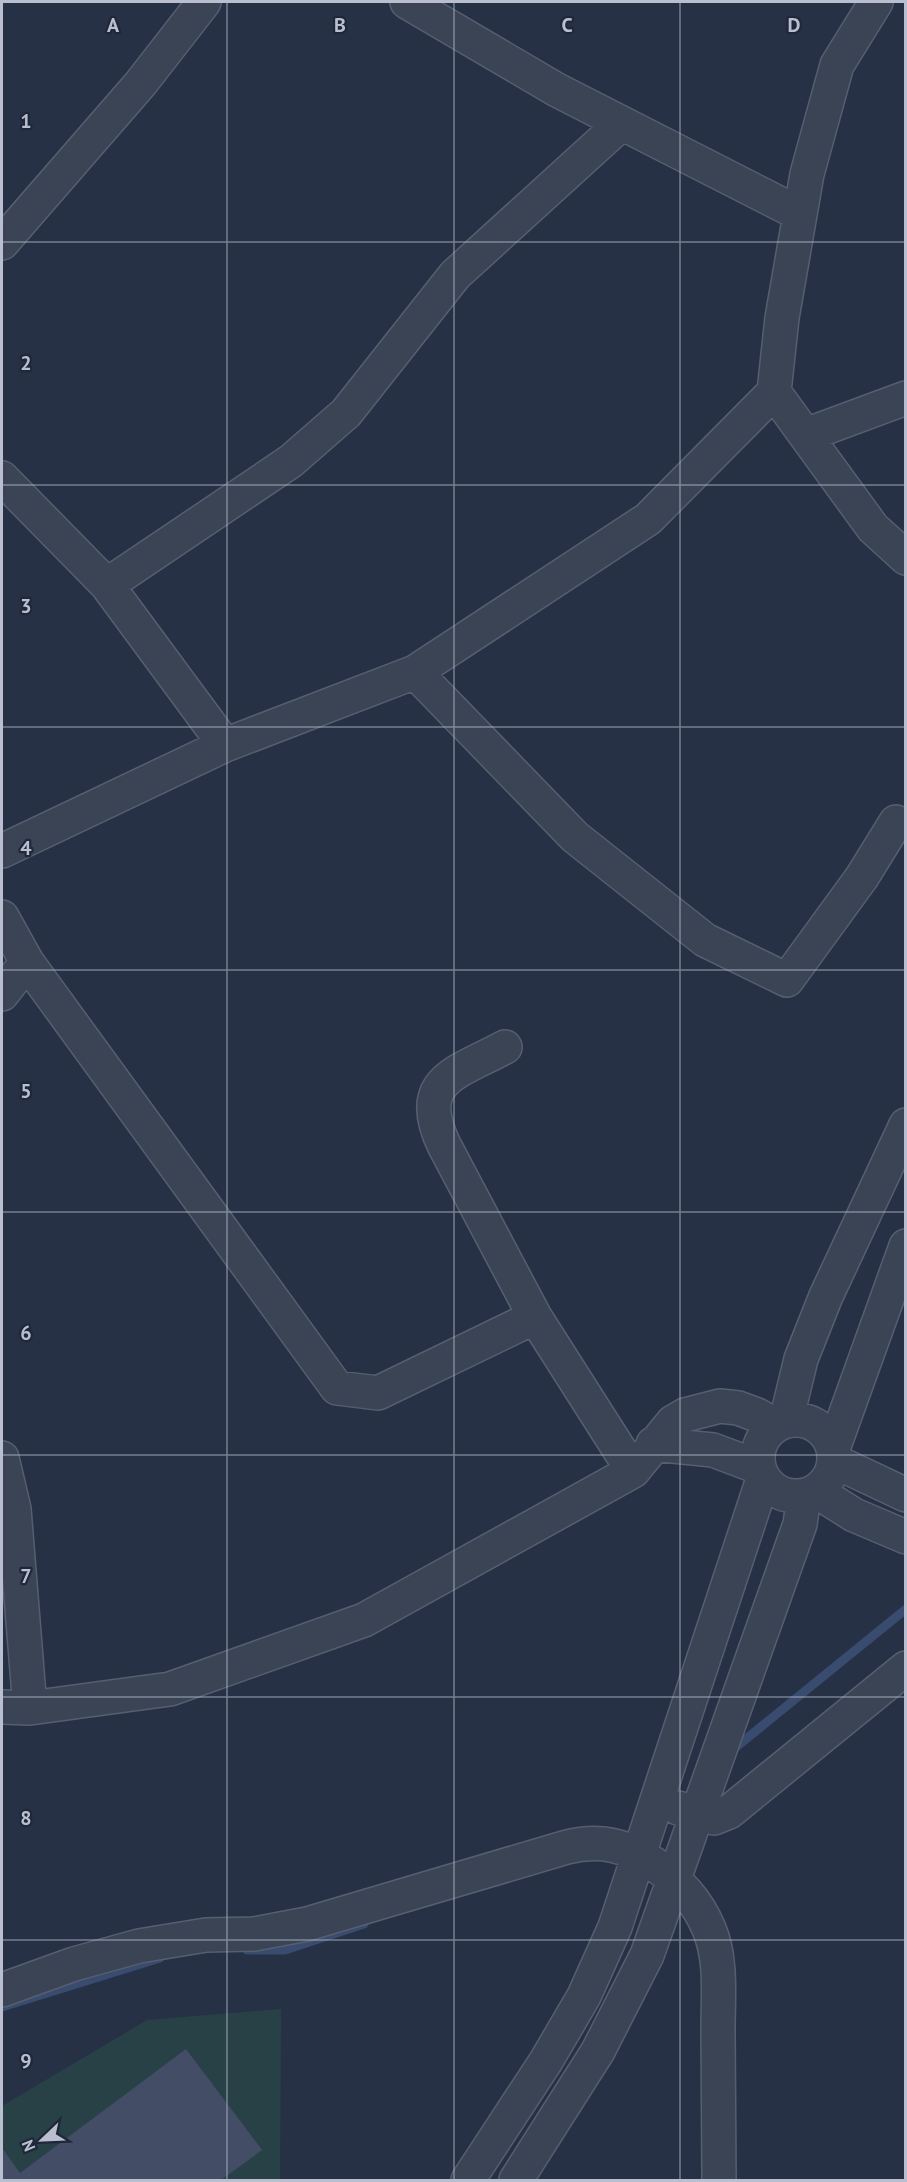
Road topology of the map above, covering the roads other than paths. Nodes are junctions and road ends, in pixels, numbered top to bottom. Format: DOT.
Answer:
graph roads {
  1 [pos="204,2"];
  2 [pos="407,2"];
  3 [pos="876,2"];
  4 [pos="622,123"];
  5 [pos="800,214"];
  6 [pos="2,243"];
  7 [pos="774,392"];
  8 [pos="906,398"];
  9 [pos="806,435"];
  10 [pos="2,478"];
  11 [pos="906,558"];
  12 [pos="107,585"];
  13 [pos="415,672"];
  14 [pos="225,745"];
  15 [pos="896,822"];
  16 [pos="2,851"];
  17 [pos="2,917"];
  18 [pos="27,962"];
  19 [pos="2,994"];
  20 [pos="505,1047"];
  21 [pos="906,1125"];
  22 [pos="906,1246"];
  23 [pos="535,1317"];
  24 [pos="780,1423"];
  25 [pos="653,1444"];
  26 [pos="834,1455"];
  27 [pos="2,1458"];
  28 [pos="633,1471"];
  29 [pos="760,1473"];
  30 [pos="810,1494"];
  31 [pos="906,1495"];
  32 [pos="906,1537"];
  33 [pos="906,1668"];
  34 [pos="16,1708"];
  35 [pos="656,1800"];
  36 [pos="697,1814"];
  37 [pos="638,1854"];
  38 [pos="676,1879"];
  39 [pos="2,1990"];
  40 [pos="468,2181"];
  41 [pos="516,2181"];
  42 [pos="720,2181"];
  1 -- 6 [label="street"];
  2 -- 4 [label="street"];
  3 -- 5 [label="street"];
  4 -- 5 [label="street"];
  4 -- 12 [label="street"];
  5 -- 7 [label="street"];
  7 -- 9 [label="street"];
  7 -- 13 [label="street"];
  8 -- 9 [label="street"];
  9 -- 11 [label="street"];
  10 -- 12 [label="street"];
  12 -- 14 [label="street"];
  13 -- 14 [label="street"];
  13 -- 15 [label="street"];
  14 -- 16 [label="street"];
  17 -- 18 [label="street"];
  18 -- 19 [label="street"];
  18 -- 23 [label="street"];
  20 -- 23 [label="street"];
  21 -- 24 [label="street"];
  22 -- 26 [label="street"];
  23 -- 28 [label="street"];
  24 -- 25 [label="street"];
  24 -- 26 [label="street"];
  24 -- 29 [label="street"];
  25 -- 28 [label="street"];
  25 -- 29 [label="street"];
  26 -- 30 [label="street"];
  26 -- 31 [label="street"];
  27 -- 34 [label="street"];
  28 -- 34 [label="street"];
  29 -- 30 [label="street"];
  29 -- 35 [label="street"];
  30 -- 32 [label="street"];
  30 -- 36 [label="street"];
  33 -- 36 [label="street"];
  35 -- 36 [label="street"];
  35 -- 37 [label="street"];
  36 -- 38 [label="street"];
  37 -- 38 [label="street"];
  37 -- 39 [label="street"];
  37 -- 40 [label="street"];
  38 -- 41 [label="street"];
  38 -- 42 [label="street"];
}
